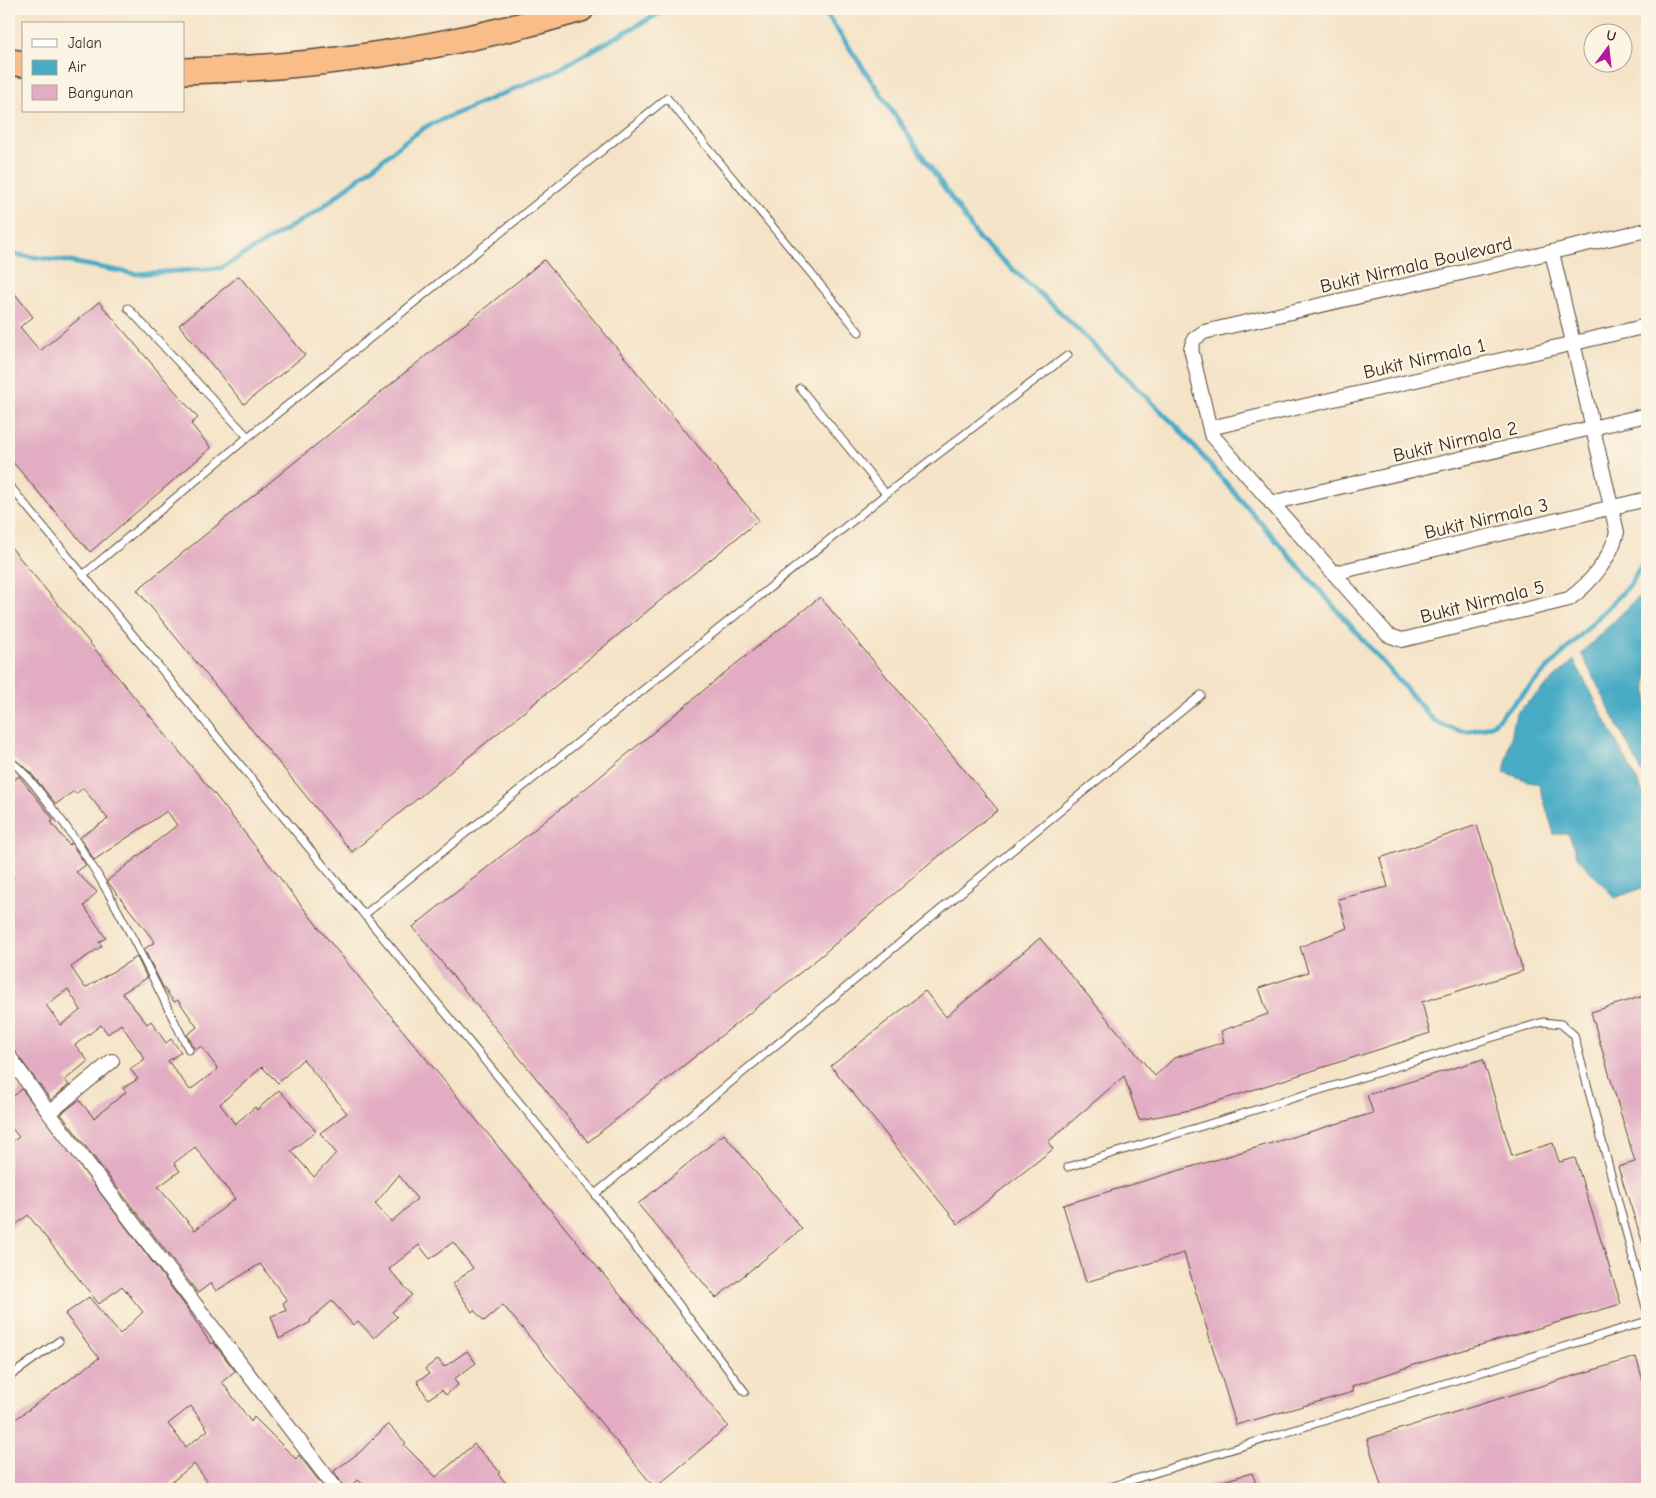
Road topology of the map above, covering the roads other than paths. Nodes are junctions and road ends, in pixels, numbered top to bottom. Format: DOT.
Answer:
graph roads {
  1 [pos="581,9"];
  2 [pos="9,62"];
  3 [pos="22,64"];
  4 [pos="185,71"];
  5 [pos="1647,230"];
  6 [pos="1552,252"];
  7 [pos="128,308"];
  8 [pos="1647,326"];
  9 [pos="859,332"];
  10 [pos="1573,343"];
  11 [pos="1068,355"];
  12 [pos="800,388"];
  13 [pos="1647,415"];
  14 [pos="1210,428"];
  15 [pos="1593,428"];
  16 [pos="248,437"];
  17 [pos="9,486"];
  18 [pos="886,494"];
  19 [pos="1647,499"];
  20 [pos="1271,503"];
  21 [pos="1612,508"];
  22 [pos="1334,573"];
  23 [pos="83,575"];
  24 [pos="1201,696"];
  25 [pos="9,760"];
  26 [pos="364,915"];
  27 [pos="189,1050"];
  28 [pos="9,1056"];
  29 [pos="112,1062"];
  30 [pos="49,1114"];
  31 [pos="1068,1167"];
  32 [pos="595,1194"];
  33 [pos="1647,1311"];
  34 [pos="1647,1321"];
  35 [pos="59,1341"];
  36 [pos="9,1377"];
  37 [pos="745,1392"];
  38 [pos="336,1489"];
  39 [pos="1103,1489"];
  1 -- 4 [label="highway"];
  2 -- 3 [label="highway"];
  5 -- 6 [label="street, Bukit Nirmala Boulevard"];
  6 -- 10 [label="street"];
  6 -- 14 [label="street, Bukit Nirmala Boulevard"];
  7 -- 16 [label="lane"];
  8 -- 10 [label="street, Bukit Nirmala 1"];
  9 -- 16 [label="lane"];
  10 -- 14 [label="street, Bukit Nirmala 1"];
  10 -- 15 [label="street"];
  11 -- 18 [label="lane"];
  12 -- 18 [label="lane"];
  13 -- 15 [label="street, Bukit Nirmala 2"];
  14 -- 20 [label="street"];
  15 -- 20 [label="street, Bukit Nirmala 2"];
  15 -- 21 [label="street"];
  16 -- 23 [label="lane"];
  17 -- 23 [label="lane"];
  18 -- 26 [label="lane"];
  19 -- 21 [label="street, Bukit Nirmala 3"];
  20 -- 22 [label="street"];
  21 -- 22 [label="street, Bukit Nirmala 3"];
  21 -- 22 [label="street, Bukit Nirmala 5"];
  23 -- 26 [label="lane"];
  24 -- 32 [label="lane"];
  25 -- 27 [label="lane"];
  26 -- 32 [label="lane"];
  28 -- 30 [label="street"];
  29 -- 30 [label="street"];
  30 -- 38 [label="street"];
  31 -- 33 [label="lane"];
  32 -- 37 [label="lane"];
  34 -- 39 [label="lane"];
  35 -- 36 [label="lane"];
}
